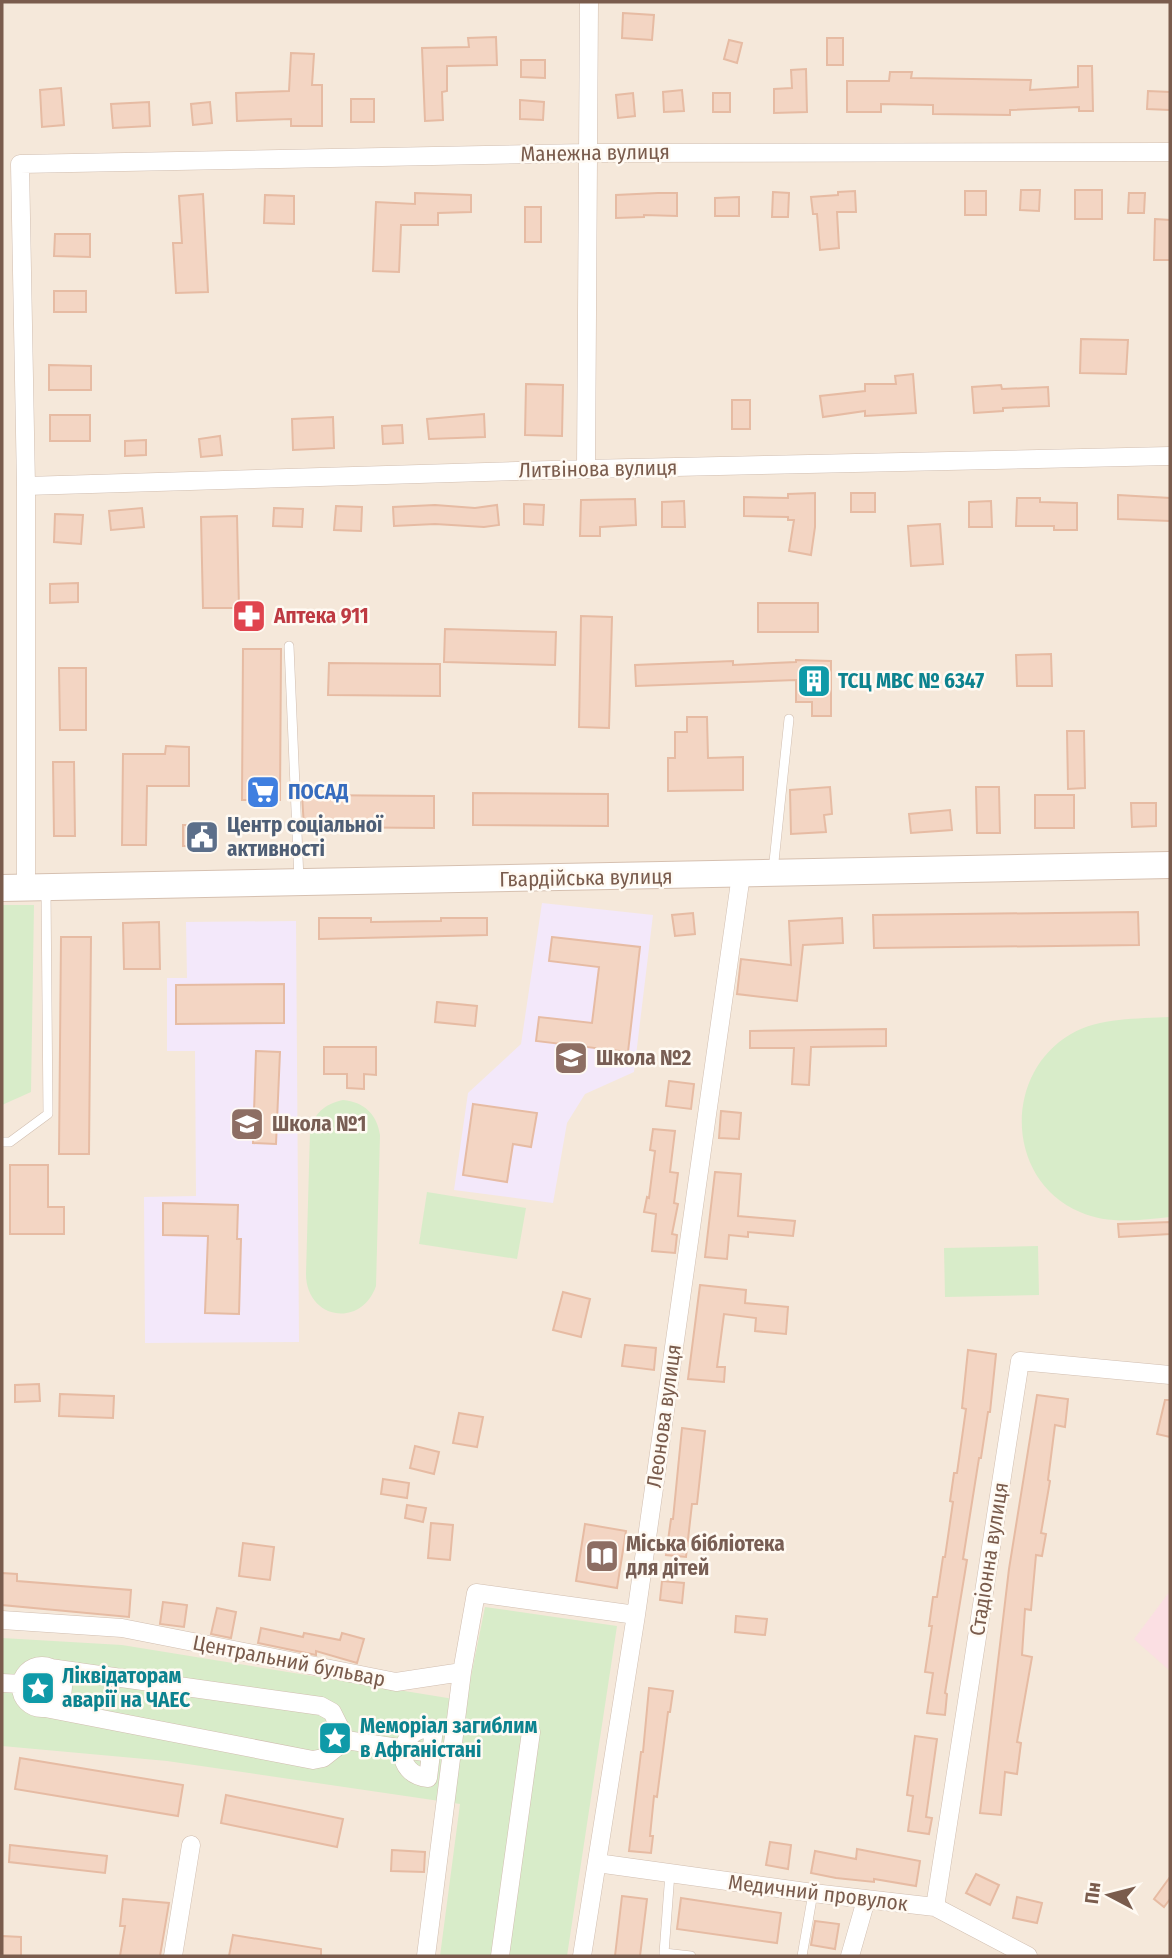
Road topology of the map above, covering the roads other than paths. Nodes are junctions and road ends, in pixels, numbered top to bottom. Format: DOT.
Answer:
graph roads {
  1 [pos="589,2"];
  2 [pos="1170,152"];
  3 [pos="586,153"];
  4 [pos="1170,456"];
  5 [pos="586,469"];
  6 [pos="26,486"];
  7 [pos="289,646"];
  8 [pos="789,719"];
  9 [pos="1170,865"];
  10 [pos="773,874"];
  11 [pos="741,875"];
  12 [pos="299,882"];
  13 [pos="25,888"];
  14 [pos="2,1142"];
  15 [pos="1170,1375"];
  16 [pos="636,1615"];
  17 [pos="2,1620"];
  18 [pos="50,1668"];
  19 [pos="462,1672"];
  20 [pos="2,1683"];
  21 [pos="22,1684"];
  22 [pos="40,1707"];
  23 [pos="531,1732"];
  24 [pos="346,1740"];
  25 [pos="403,1749"];
  26 [pos="431,1753"];
  27 [pos="191,1844"];
  28 [pos="597,1863"];
  29 [pos="670,1873"];
  30 [pos="813,1893"];
  31 [pos="866,1900"];
  32 [pos="935,1908"];
  33 [pos="173,1956"];
  34 [pos="426,1956"];
  35 [pos="500,1956"];
  36 [pos="582,1956"];
  37 [pos="691,1956"];
  38 [pos="802,1956"];
  39 [pos="850,1956"];
  40 [pos="1028,1956"];
  1 -- 3 [label="street"];
  2 -- 3 [label="street, Манежна вулиця"];
  3 -- 5 [label="street"];
  3 -- 6 [label="street, Манежна вулиця"];
  4 -- 5 [label="street, Литвінова вулиця"];
  5 -- 6 [label="street, Литвінова вулиця"];
  6 -- 13 [label="street"];
  7 -- 12 [label="lane"];
  8 -- 10 [label="lane"];
  9 -- 10 [label="street, Гвардійська вулиця"];
  10 -- 11 [label="street, Гвардійська вулиця"];
  11 -- 12 [label="street, Гвардійська вулиця"];
  11 -- 16 [label="street, Леонова вулиця"];
  12 -- 13 [label="street, Гвардійська вулиця"];
  13 -- 14 [label="lane"];
  15 -- 32 [label="street, Стадіонна вулиця"];
  16 -- 19 [label="street"];
  16 -- 28 [label="street, Леонова вулиця"];
  17 -- 19 [label="street, Центральний бульвар"];
  18 -- 21 [label="street"];
  18 -- 22 [label="street"];
  18 -- 24 [label="street"];
  19 -- 34 [label="street"];
  20 -- 21 [label="street"];
  21 -- 22 [label="street"];
  22 -- 24 [label="street"];
  23 -- 35 [label="street"];
  24 -- 25 [label="street"];
  25 -- 26 [label="street"];
  25 -- 26 [label="street"];
  25 -- 26 [label="street"];
  27 -- 33 [label="street"];
  28 -- 29 [label="street, Медичний провулок"];
  28 -- 36 [label="street, Леонова вулиця"];
  29 -- 30 [label="street, Медичний провулок"];
  29 -- 37 [label="lane"];
  30 -- 31 [label="street, Медичний провулок"];
  30 -- 38 [label="lane"];
  31 -- 32 [label="street, Медичний провулок"];
  31 -- 39 [label="street"];
  32 -- 40 [label="street, Медичний провулок"];
}
